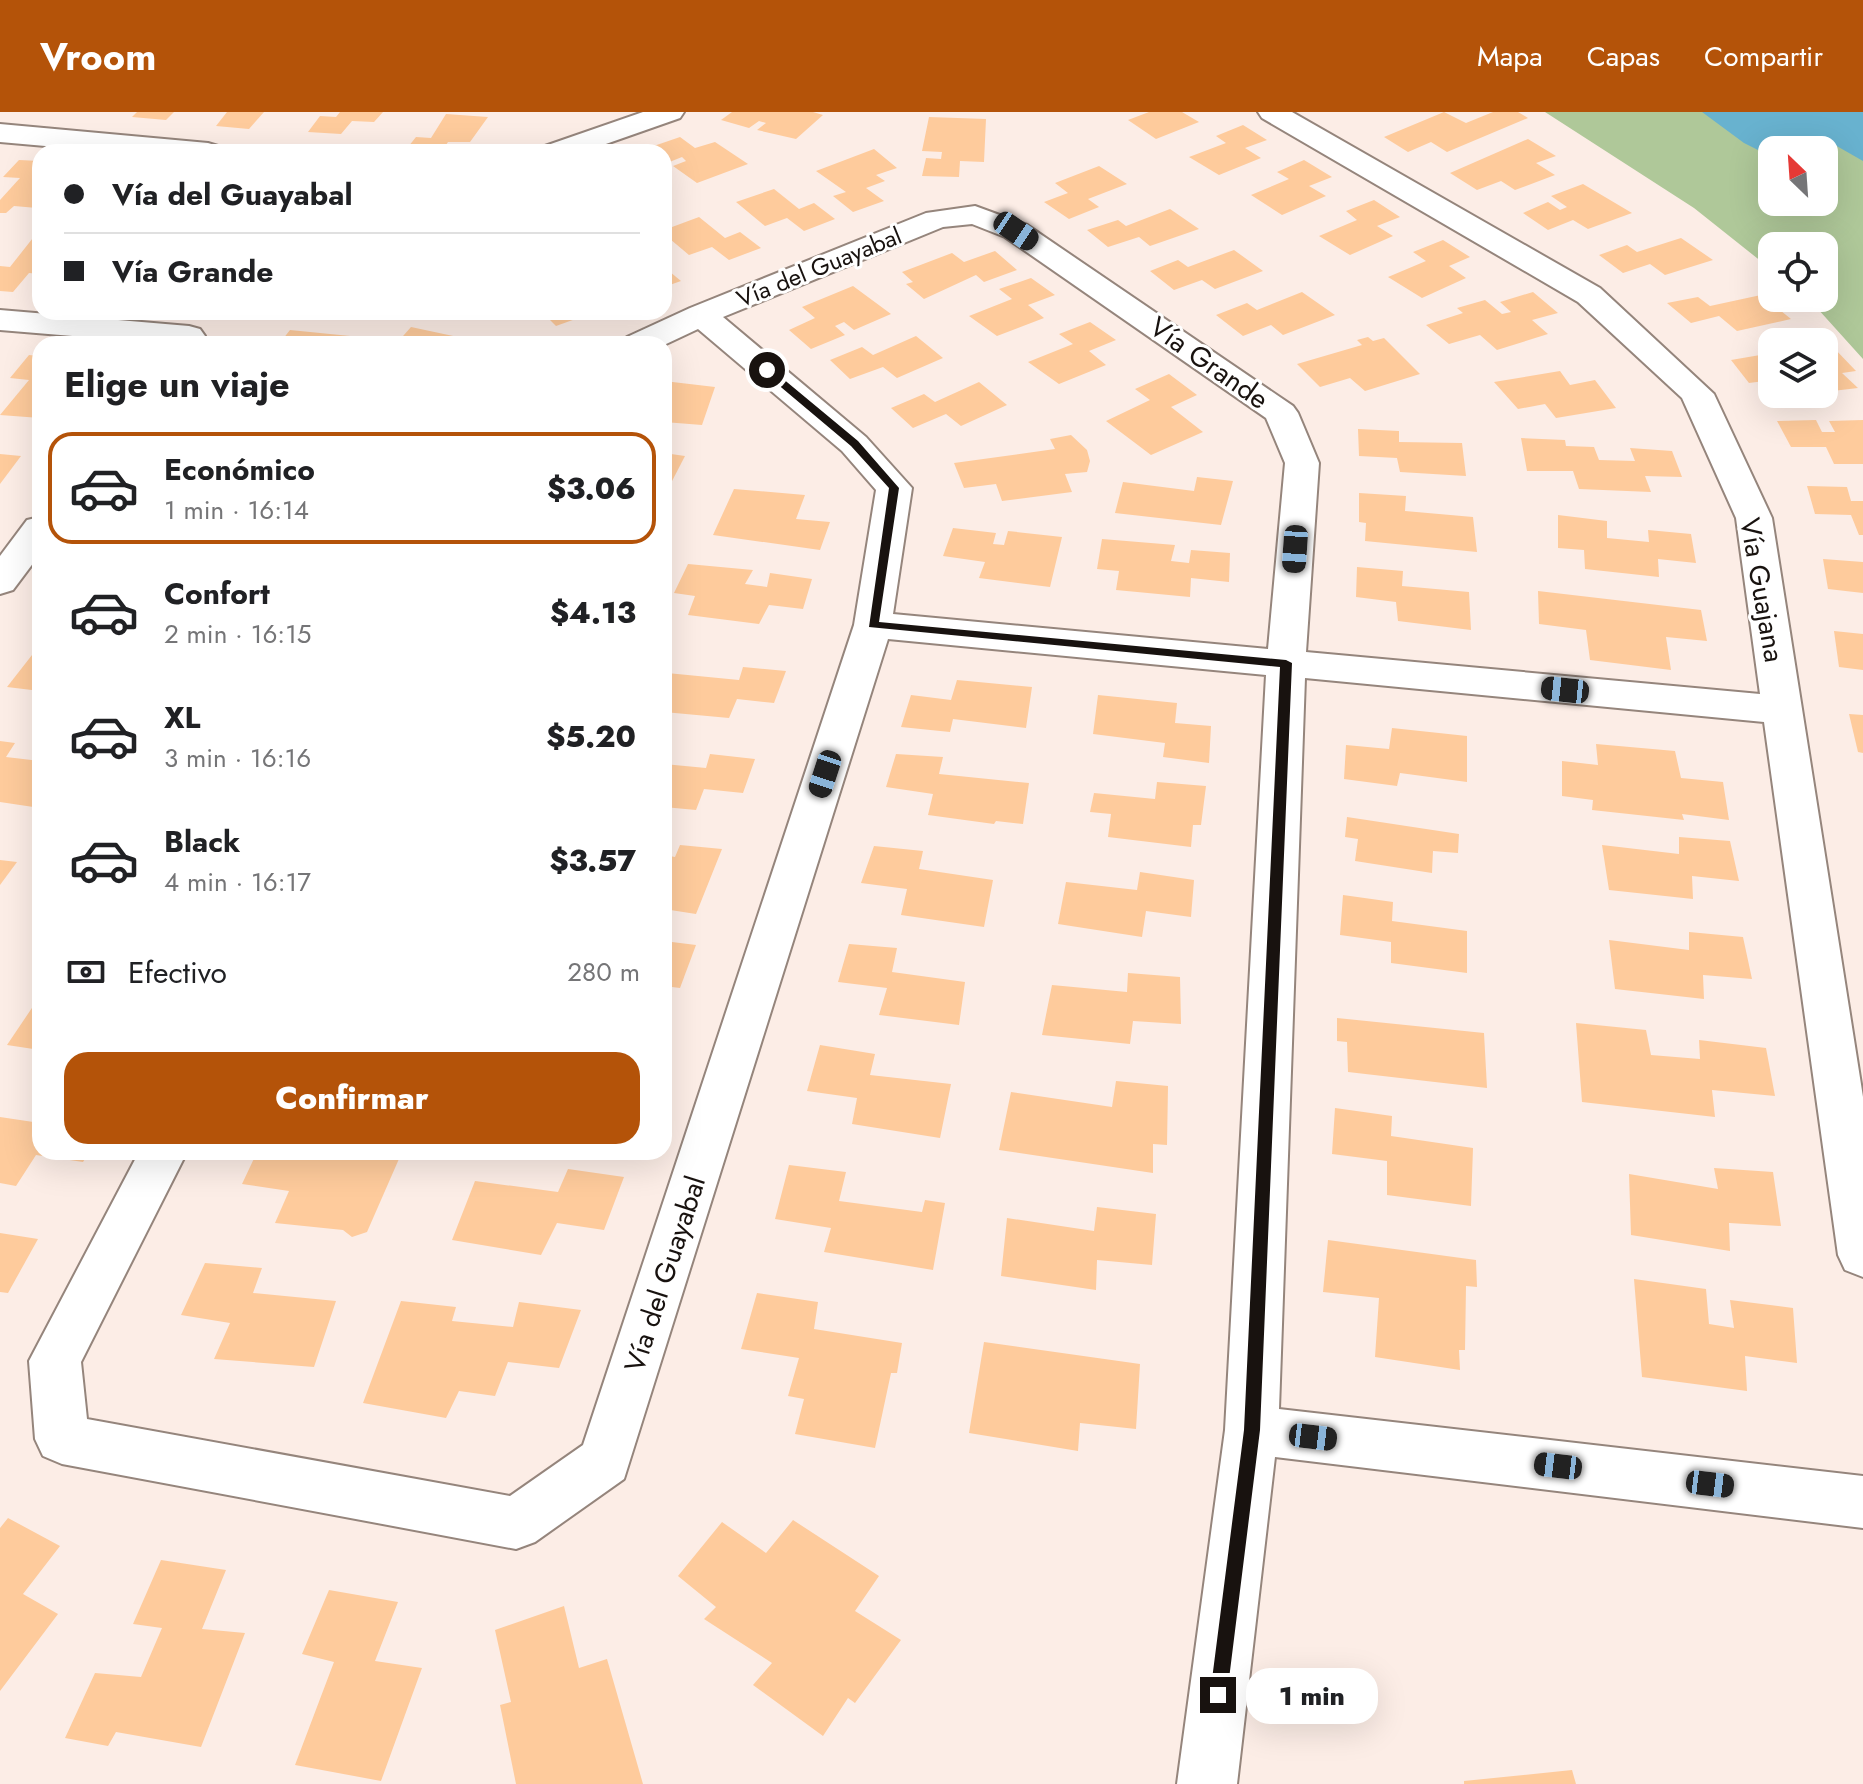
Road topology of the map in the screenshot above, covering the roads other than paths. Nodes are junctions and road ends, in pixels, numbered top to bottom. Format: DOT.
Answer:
graph roads {
  1 [pos="670,112"];
  2 [pos="1272,112"];
  3 [pos="0,133"];
  4 [pos="120,144"];
  5 [pos="578,144"];
  6 [pos="937,219"];
  7 [pos="701,315"];
  8 [pos="0,320"];
  9 [pos="205,320"];
  10 [pos="149,336"];
  11 [pos="190,336"];
  12 [pos="656,336"];
  13 [pos="32,537"];
  14 [pos="6,565"];
  15 [pos="873,625"];
  16 [pos="1286,663"];
  17 [pos="1782,710"];
  18 [pos="159,1160"];
  19 [pos="1863,1255"];
  20 [pos="1252,1430"];
  21 [pos="1863,1502"];
  22 [pos="1207,1784"];
  1 -- 5 [label="street"];
  2 -- 17 [label="street, Vía Guajana"];
  3 -- 4 [label="street"];
  6 -- 7 [label="street, Vía del Guayabal"];
  6 -- 16 [label="street, Vía Grande"];
  7 -- 12 [label="street, Vía del Guayabal"];
  7 -- 15 [label="street, Vía del Guayabal"];
  8 -- 10 [label="street"];
  9 -- 11 [label="street"];
  13 -- 14 [label="street"];
  15 -- 16 [label="street"];
  15 -- 18 [label="street, Vía del Guayabal"];
  16 -- 17 [label="street"];
  16 -- 20 [label="street, Vía Grande"];
  17 -- 19 [label="street, Vía Guajana"];
  20 -- 21 [label="street"];
  20 -- 22 [label="street, Vía Grande"];
}
